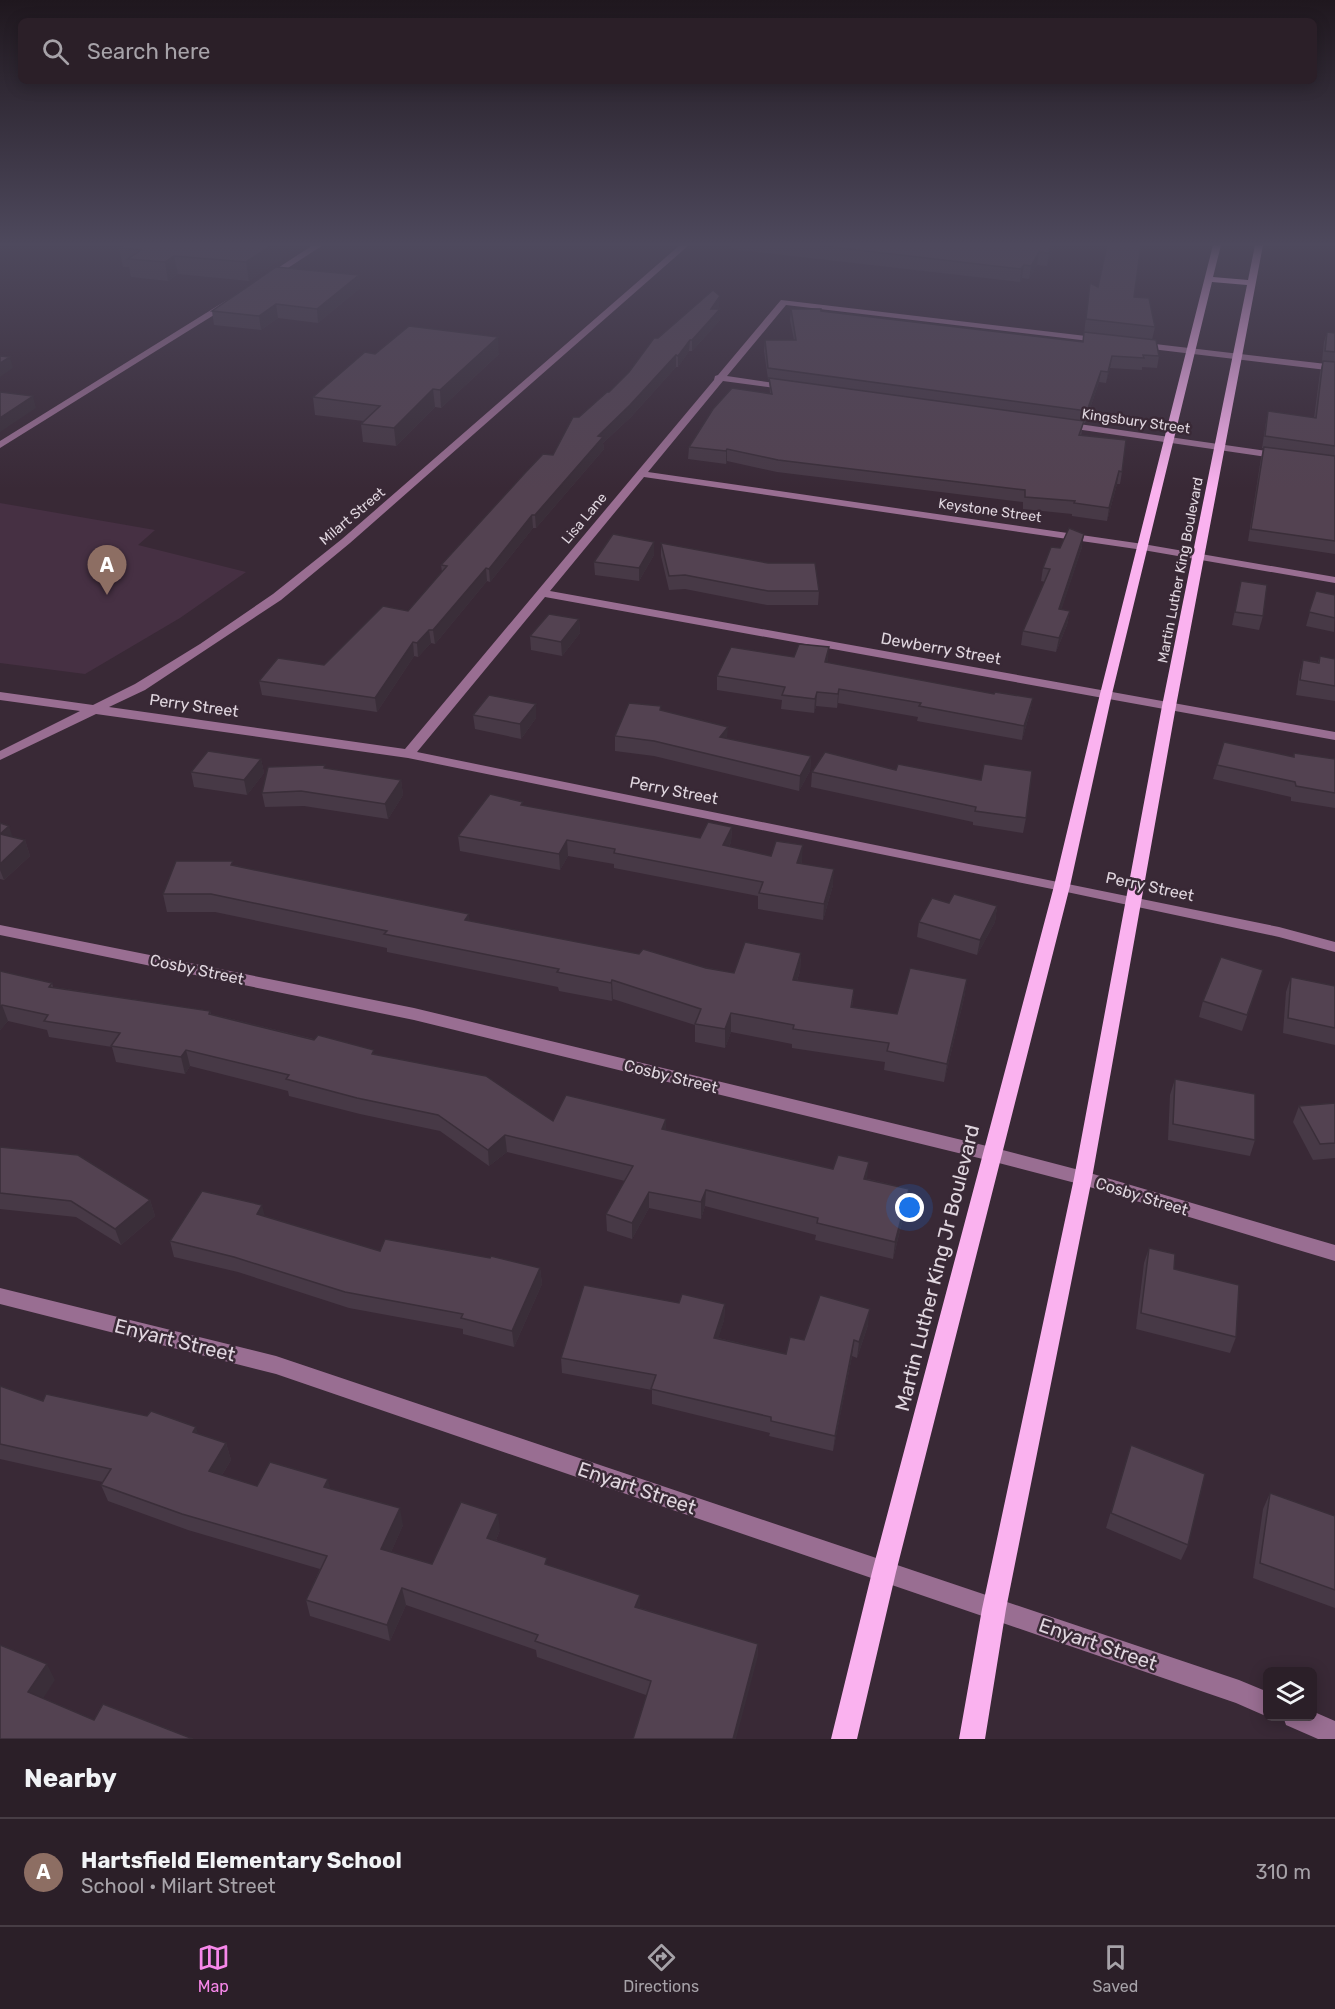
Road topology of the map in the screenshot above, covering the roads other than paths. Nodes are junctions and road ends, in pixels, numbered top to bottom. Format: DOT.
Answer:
graph roads {
  1 [pos="190,326"];
  2 [pos="592,326"];
  3 [pos="763,326"];
  4 [pos="982,326"];
  5 [pos="1198,326"];
  6 [pos="1242,326"];
  7 [pos="1112,342"];
  8 [pos="1123,344"];
  9 [pos="1191,352"];
  10 [pos="1236,357"];
  11 [pos="1335,368"];
  12 [pos="718,378"];
  13 [pos="801,389"];
  14 [pos="1050,423"];
  15 [pos="1168,439"];
  16 [pos="0,445"];
  17 [pos="1220,447"];
  18 [pos="1297,458"];
  19 [pos="641,474"];
  20 [pos="1143,547"];
  21 [pos="1198,558"];
  22 [pos="1335,580"];
  23 [pos="541,593"];
  24 [pos="1106,694"];
  25 [pos="0,696"];
  26 [pos="1168,706"];
  27 [pos="93,709"];
  28 [pos="1335,736"];
  29 [pos="408,754"];
  30 [pos="0,756"];
  31 [pos="1062,886"];
  32 [pos="1134,902"];
  33 [pos="0,930"];
  34 [pos="1335,947"];
  35 [pos="991,1154"];
  36 [pos="1083,1178"];
  37 [pos="1335,1253"];
  38 [pos="0,1296"];
  39 [pos="884,1572"];
  40 [pos="994,1609"];
  41 [pos="1263,1703"];
  42 [pos="1305,1721"];
  43 [pos="1335,1734"];
  44 [pos="844,1739"];
  45 [pos="972,1739"];
  1 -- 16 [label="street"];
  2 -- 27 [label="street, Milart Street"];
  3 -- 12 [label="street, Lisa Lane"];
  4 -- 7 [label="street, Lisa Lane"];
  5 -- 9 [label="main road"];
  6 -- 10 [label="main road, Martin Luther King Boulevard"];
  8 -- 9 [label="street"];
  9 -- 10 [label="street"];
  9 -- 15 [label="main road"];
  10 -- 11 [label="street"];
  10 -- 17 [label="main road, Martin Luther King Boulevard"];
  12 -- 13 [label="street"];
  12 -- 19 [label="street, Lisa Lane"];
  14 -- 15 [label="street, Kingsbury Street"];
  15 -- 17 [label="street, Kingsbury Street"];
  15 -- 20 [label="main road"];
  17 -- 18 [label="street, Kingsbury Street"];
  17 -- 21 [label="main road, Martin Luther King Boulevard"];
  19 -- 20 [label="street, Keystone Street"];
  19 -- 23 [label="street, Lisa Lane"];
  20 -- 21 [label="street, Keystone Street"];
  20 -- 24 [label="main road"];
  21 -- 22 [label="street, Keystone Street"];
  21 -- 26 [label="main road, Martin Luther King Boulevard"];
  23 -- 24 [label="street, Dewberry Street"];
  23 -- 29 [label="street, Lisa Lane"];
  24 -- 26 [label="street, Dewberry Street"];
  24 -- 31 [label="main road, Martin Luther King Jr Boulevard"];
  25 -- 27 [label="street, Perry Street"];
  26 -- 28 [label="street, Dewberry Street"];
  26 -- 32 [label="main road, Martin Luther King Boulevard"];
  27 -- 29 [label="street, Perry Street"];
  27 -- 30 [label="street, Milart Street"];
  29 -- 31 [label="street, Perry Street"];
  31 -- 32 [label="street, Perry Street"];
  31 -- 35 [label="main road, Martin Luther King Jr Boulevard"];
  32 -- 34 [label="street, Perry Street"];
  32 -- 36 [label="main road"];
  33 -- 35 [label="street, Cosby Street"];
  35 -- 36 [label="street, Cosby Street"];
  35 -- 39 [label="main road, Martin Luther King Jr Boulevard"];
  36 -- 37 [label="street, Cosby Street"];
  36 -- 40 [label="main road"];
  38 -- 39 [label="street, Enyart Street"];
  39 -- 40 [label="street, Enyart Street"];
  39 -- 44 [label="main road, Martin Luther King Jr Boulevard"];
  40 -- 41 [label="street, Enyart Street"];
  40 -- 45 [label="main road"];
  42 -- 43 [label="street"];
}
